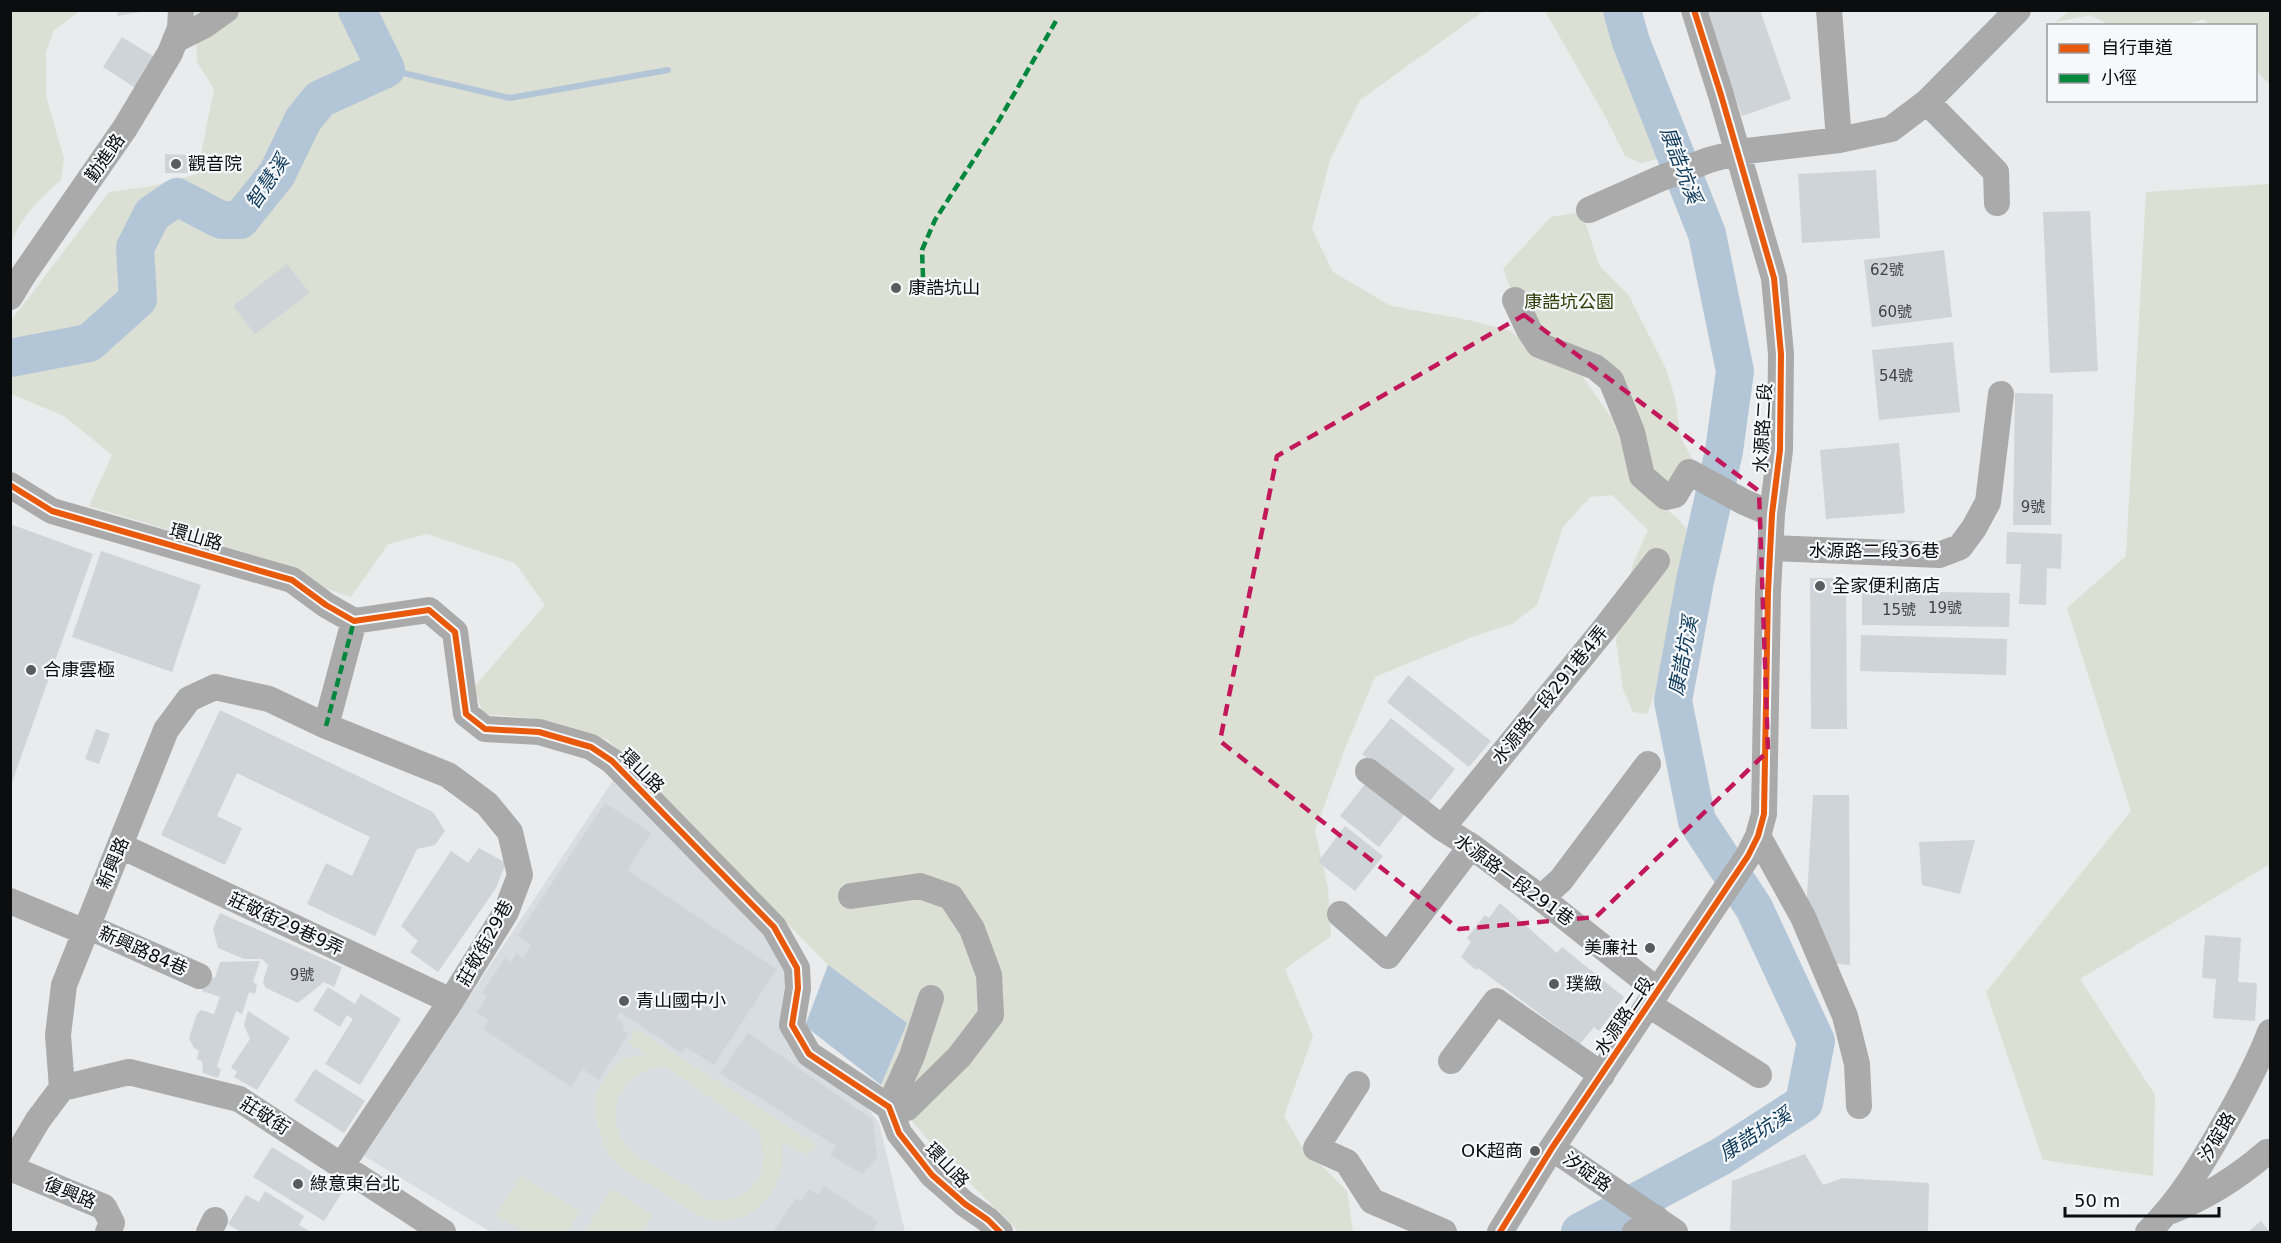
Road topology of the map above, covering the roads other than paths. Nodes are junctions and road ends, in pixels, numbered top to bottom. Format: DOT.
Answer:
graph roads {
  1 [pos="181,10"];
  2 [pos="226,10"];
  3 [pos="1694,10"];
  4 [pos="1829,10"];
  5 [pos="2018,10"];
  6 [pos="175,40"];
  7 [pos="1927,102"];
  8 [pos="1839,140"];
  9 [pos="1738,152"];
  10 [pos="1996,203"];
  11 [pos="1589,210"];
  12 [pos="10,297"];
  13 [pos="1515,300"];
  14 [pos="2001,394"];
  15 [pos="10,485"];
  16 [pos="1772,514"];
  17 [pos="1770,548"];
  18 [pos="1657,561"];
  19 [pos="354,621"];
  20 [pos="326,726"];
  21 [pos="1648,764"];
  22 [pos="1368,771"];
  23 [pos="1442,828"];
  24 [pos="121,846"];
  25 [pos="1471,846"];
  26 [pos="1753,846"];
  27 [pos="851,896"];
  28 [pos="1541,897"];
  29 [pos="10,900"];
  30 [pos="1340,914"];
  31 [pos="86,929"];
  32 [pos="199,976"];
  33 [pos="930,998"];
  34 [pos="1653,998"];
  35 [pos="451,1001"];
  36 [pos="2271,1032"];
  37 [pos="2264,1060"];
  38 [pos="1451,1061"];
  39 [pos="1602,1075"];
  40 [pos="1759,1075"];
  41 [pos="1357,1084"];
  42 [pos="62,1088"];
  43 [pos="1859,1106"];
  44 [pos="889,1107"];
  45 [pos="1552,1148"];
  46 [pos="2271,1152"];
  47 [pos="342,1165"];
  48 [pos="10,1168"];
  49 [pos="2169,1212"];
  50 [pos="1654,1224"];
  51 [pos="443,1232"];
  52 [pos="108,1233"];
  53 [pos="1000,1233"];
  54 [pos="1444,1233"];
  55 [pos="1500,1233"];
  56 [pos="2148,1233"];
  1 -- 6 [label="street, 勤進路"];
  2 -- 6 [label="street"];
  3 -- 9 [label="street, 水源路二段"];
  4 -- 8 [label="street"];
  5 -- 7 [label="street"];
  6 -- 12 [label="street, 勤進路"];
  7 -- 8 [label="street"];
  7 -- 10 [label="street"];
  8 -- 9 [label="street"];
  9 -- 11 [label="street"];
  9 -- 16 [label="street, 水源路二段"];
  13 -- 16 [label="street"];
  14 -- 17 [label="street, 水源路二段36巷"];
  15 -- 19 [label="street, 環山路"];
  16 -- 17 [label="street, 水源路二段"];
  17 -- 26 [label="street, 水源路二段"];
  18 -- 23 [label="street, 水源路一段291巷4弄"];
  19 -- 20 [label="street"];
  19 -- 44 [label="street, 環山路"];
  20 -- 24 [label="street, 新興路"];
  20 -- 35 [label="street, 莊敬街29巷"];
  21 -- 28 [label="street"];
  22 -- 23 [label="street, 水源路一段291巷"];
  23 -- 25 [label="street, 水源路一段291巷"];
  24 -- 31 [label="street, 新興路"];
  24 -- 35 [label="street, 莊敬街29巷9弄"];
  25 -- 28 [label="street, 水源路一段291巷"];
  25 -- 30 [label="street"];
  26 -- 34 [label="street, 水源路二段"];
  26 -- 43 [label="street"];
  27 -- 44 [label="street"];
  28 -- 34 [label="street, 水源路一段291巷"];
  29 -- 31 [label="street, 新興路84巷"];
  31 -- 32 [label="street, 新興路84巷"];
  31 -- 42 [label="street, 新興路"];
  33 -- 44 [label="street"];
  34 -- 39 [label="street, 水源路二段"];
  34 -- 40 [label="street, 水源路一段291巷"];
  35 -- 47 [label="street, 莊敬街29巷"];
  36 -- 37 [label="street, 汐碇路"];
  37 -- 49 [label="street, 汐碇路"];
  38 -- 39 [label="street"];
  39 -- 45 [label="street, 水源路二段"];
  41 -- 54 [label="street"];
  42 -- 47 [label="street, 莊敬街"];
  42 -- 48 [label="street"];
  44 -- 53 [label="street, 環山路"];
  45 -- 50 [label="street, 汐碇路"];
  45 -- 55 [label="street, 水源路二段"];
  46 -- 49 [label="street"];
  47 -- 51 [label="street, 莊敬街"];
  48 -- 52 [label="street, 復興路"];
  49 -- 56 [label="street, 汐碇路"];
}
